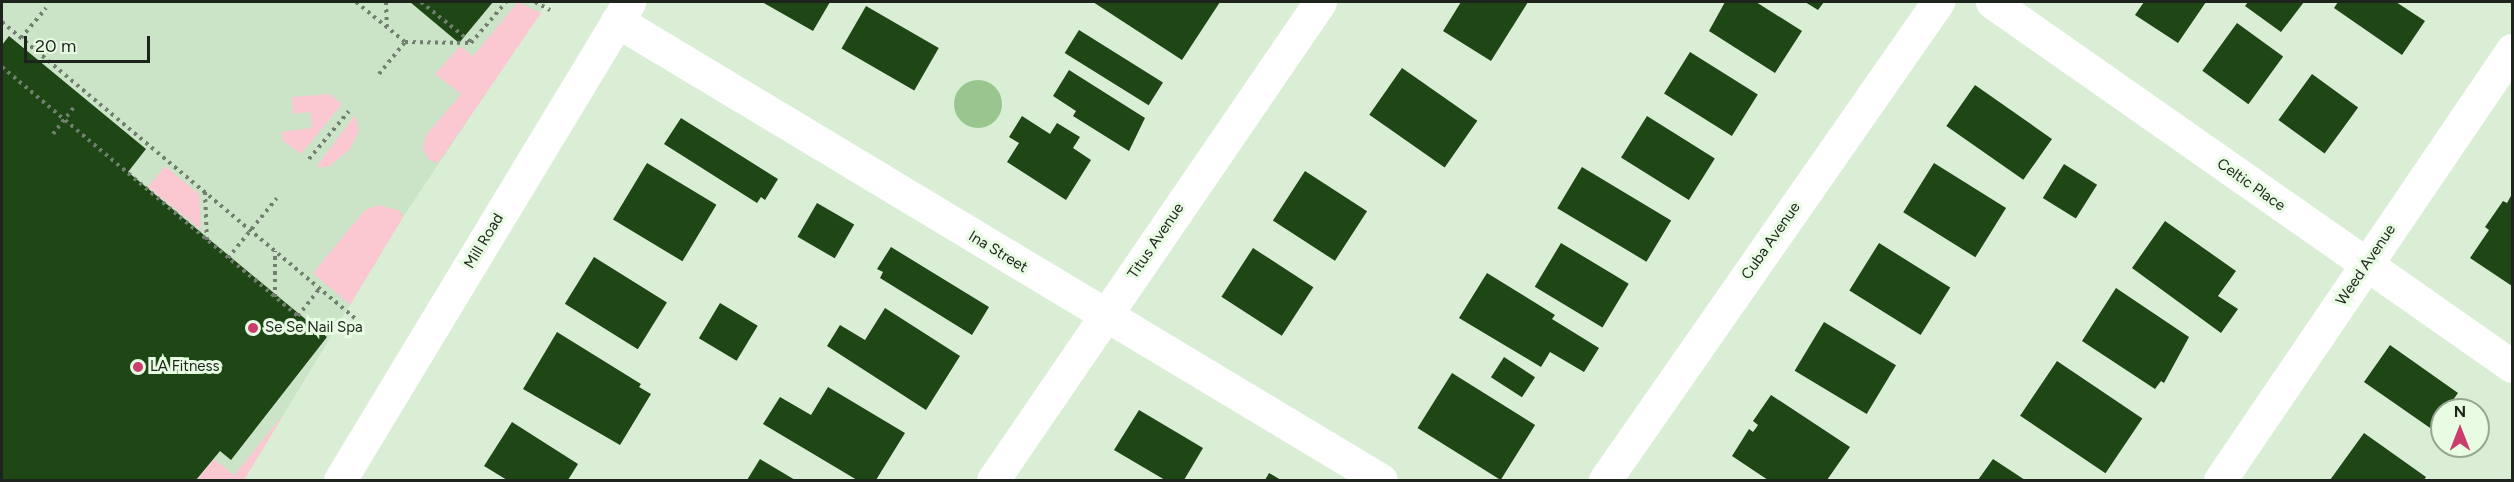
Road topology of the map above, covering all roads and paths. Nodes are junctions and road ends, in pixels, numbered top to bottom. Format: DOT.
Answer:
graph roads {
  1 [pos="356,2"];
  2 [pos="386,2"];
  3 [pos="421,2"];
  4 [pos="506,2"];
  5 [pos="535,2"];
  6 [pos="1320,2"];
  7 [pos="1938,2"];
  8 [pos="1992,2"];
  9 [pos="46,8"];
  10 [pos="549,10"];
  11 [pos="623,11"];
  12 [pos="2,22"];
  13 [pos="387,27"];
  14 [pos="21,38"];
  15 [pos="405,42"];
  16 [pos="471,43"];
  17 [pos="2512,50"];
  18 [pos="2,67"];
  19 [pos="380,74"];
  20 [pos="75,106"];
  21 [pos="349,111"];
  22 [pos="53,134"];
  23 [pos="309,159"];
  24 [pos="205,191"];
  25 [pos="277,198"];
  26 [pos="251,230"];
  27 [pos="207,241"];
  28 [pos="275,250"];
  29 [pos="228,258"];
  30 [pos="2366,266"];
  31 [pos="320,288"];
  32 [pos="275,297"];
  33 [pos="1104,316"];
  34 [pos="356,319"];
  35 [pos="2512,366"];
  36 [pos="340,480"];
  37 [pos="993,480"];
  38 [pos="1381,480"];
  39 [pos="1605,480"];
  40 [pos="2220,480"];
  1 -- 13 [label="path"];
  2 -- 13 [label="path"];
  3 -- 16 [label="path"];
  4 -- 16 [label="path"];
  5 -- 10 [label="path"];
  6 -- 33 [label="street, Titus Avenue"];
  7 -- 39 [label="street, Cuba Avenue"];
  8 -- 30 [label="street, Celtic Place"];
  9 -- 14 [label="path"];
  11 -- 33 [label="street, Ina Street"];
  11 -- 36 [label="street, Mill Road"];
  12 -- 14 [label="path"];
  13 -- 15 [label="path"];
  14 -- 24 [label="path"];
  15 -- 16 [label="path"];
  15 -- 19 [label="path"];
  17 -- 30 [label="street, Weed Avenue"];
  18 -- 27 [label="path"];
  20 -- 22 [label="path"];
  21 -- 23 [label="path"];
  24 -- 26 [label="path"];
  24 -- 27 [label="path"];
  25 -- 26 [label="path"];
  26 -- 28 [label="path"];
  26 -- 29 [label="path"];
  27 -- 29 [label="path"];
  28 -- 31 [label="path"];
  28 -- 32 [label="path"];
  29 -- 32 [label="path"];
  30 -- 35 [label="street, Celtic Place"];
  30 -- 40 [label="street, Weed Avenue"];
  31 -- 32 [label="path"];
  31 -- 34 [label="path"];
  33 -- 37 [label="street, Titus Avenue"];
  33 -- 38 [label="street, Ina Street"];
}
